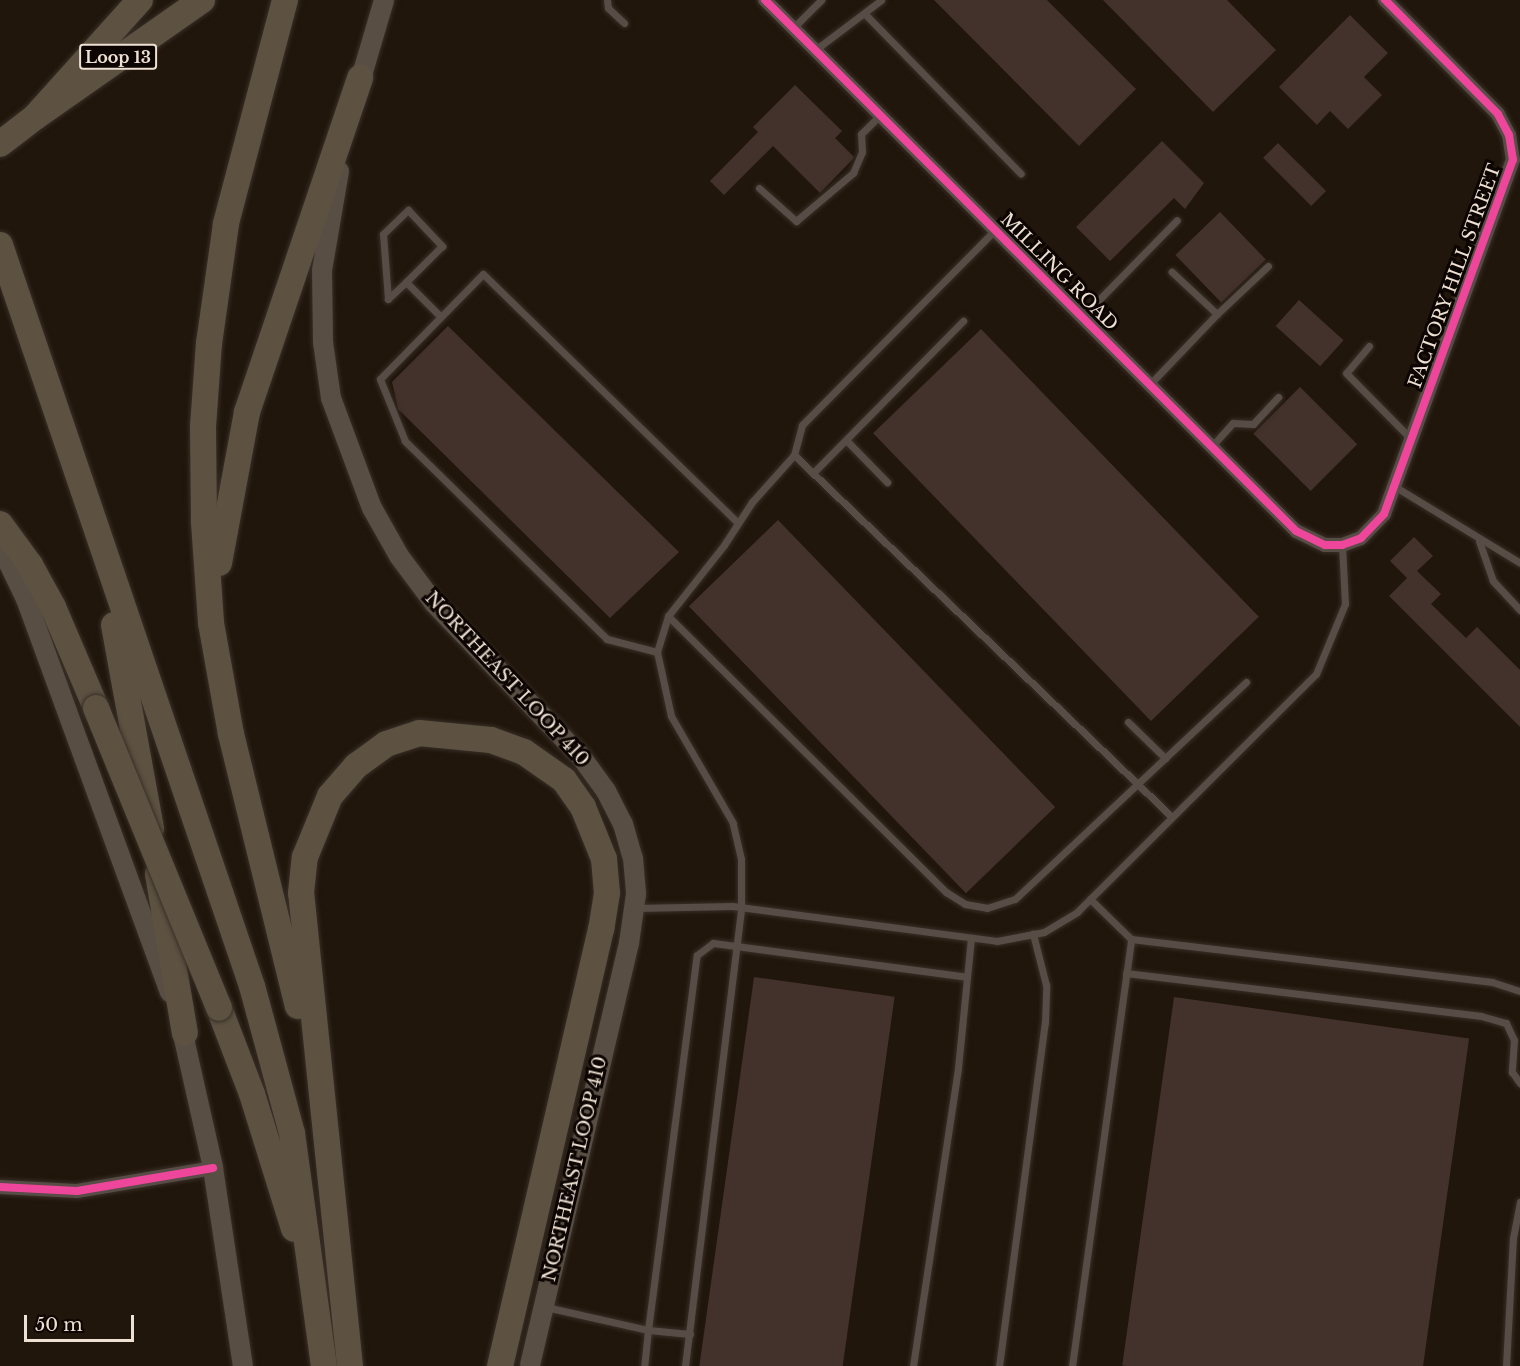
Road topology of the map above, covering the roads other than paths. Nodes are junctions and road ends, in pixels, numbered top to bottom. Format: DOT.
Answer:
graph roads {
  1 [pos="140,0"];
  2 [pos="202,0"];
  3 [pos="285,0"];
  4 [pos="384,0"];
  5 [pos="607,0"];
  6 [pos="765,0"];
  7 [pos="821,0"];
  8 [pos="881,0"];
  9 [pos="1385,0"];
  10 [pos="865,14"];
  11 [pos="624,23"];
  12 [pos="793,28"];
  13 [pos="815,50"];
  14 [pos="360,78"];
  15 [pos="880,115"];
  16 [pos="36,117"];
  17 [pos="0,144"];
  18 [pos="1516,156"];
  19 [pos="1021,174"];
  20 [pos="759,188"];
  21 [pos="1177,220"];
  22 [pos="996,229"];
  23 [pos="0,245"];
  24 [pos="1268,266"];
  25 [pos="1172,272"];
  26 [pos="406,282"];
  27 [pos="1217,314"];
  28 [pos="440,316"];
  29 [pos="1083,316"];
  30 [pos="963,321"];
  31 [pos="1369,346"];
  32 [pos="1150,384"];
  33 [pos="1278,398"];
  34 [pos="1411,439"];
  35 [pos="846,440"];
  36 [pos="1212,446"];
  37 [pos="794,455"];
  38 [pos="813,473"];
  39 [pos="887,482"];
  40 [pos="1394,486"];
  41 [pos="738,523"];
  42 [pos="0,524"];
  43 [pos="97,534"];
  44 [pos="1479,541"];
  45 [pos="0,545"];
  46 [pos="1342,545"];
  47 [pos="1520,564"];
  48 [pos="1520,610"];
  49 [pos="668,616"];
  50 [pos="212,623"];
  51 [pos="657,652"];
  52 [pos="1246,682"];
  53 [pos="1128,722"];
  54 [pos="1165,758"];
  55 [pos="1137,784"];
  56 [pos="1172,817"];
  57 [pos="1090,899"];
  58 [pos="741,907"];
  59 [pos="634,908"];
  60 [pos="1033,934"];
  61 [pos="971,938"];
  62 [pos="1131,939"];
  63 [pos="737,946"];
  64 [pos="1126,973"];
  65 [pos="967,977"];
  66 [pos="1520,991"];
  67 [pos="185,1033"];
  68 [pos="1520,1083"];
  69 [pos="321,1103"];
  70 [pos="213,1168"];
  71 [pos="0,1187"];
  72 [pos="1520,1202"];
  73 [pos="318,1306"];
  74 [pos="543,1306"];
  75 [pos="648,1330"];
  76 [pos="690,1334"];
  77 [pos="243,1366"];
  78 [pos="324,1366"];
  79 [pos="350,1366"];
  80 [pos="500,1366"];
  81 [pos="530,1366"];
  82 [pos="644,1366"];
  83 [pos="686,1366"];
  84 [pos="913,1366"];
  85 [pos="999,1366"];
  86 [pos="1072,1366"];
  87 [pos="1506,1366"];
  1 -- 16 [label="highway"];
  2 -- 16 [label="highway, Loop 13"];
  3 -- 50 [label="highway"];
  4 -- 14 [label="main road, NORTHEAST LOOP 410"];
  5 -- 11 [label="lane"];
  6 -- 12 [label="street, MILLING ROAD"];
  7 -- 12 [label="lane"];
  8 -- 10 [label="lane"];
  9 -- 18 [label="street, FACTORY HILL STREET"];
  10 -- 13 [label="lane"];
  10 -- 19 [label="lane"];
  12 -- 13 [label="street, MILLING ROAD"];
  13 -- 15 [label="street, MILLING ROAD"];
  14 -- 50 [label="highway"];
  14 -- 59 [label="main road, NORTHEAST LOOP 410"];
  15 -- 20 [label="lane"];
  15 -- 22 [label="street, MILLING ROAD"];
  16 -- 17 [label="highway"];
  18 -- 34 [label="street, FACTORY HILL STREET"];
  21 -- 29 [label="lane"];
  22 -- 29 [label="street, MILLING ROAD"];
  22 -- 37 [label="lane"];
  23 -- 43 [label="highway"];
  24 -- 27 [label="lane"];
  25 -- 27 [label="lane"];
  26 -- 26 [label="lane"];
  26 -- 28 [label="lane"];
  27 -- 32 [label="lane"];
  28 -- 41 [label="lane"];
  28 -- 51 [label="lane"];
  29 -- 32 [label="street, MILLING ROAD"];
  30 -- 35 [label="lane"];
  31 -- 34 [label="lane"];
  32 -- 36 [label="street, MILLING ROAD"];
  33 -- 36 [label="lane"];
  34 -- 40 [label="street, FACTORY HILL STREET"];
  35 -- 38 [label="lane"];
  35 -- 39 [label="lane"];
  36 -- 46 [label="street, MILLING ROAD"];
  37 -- 38 [label="lane"];
  37 -- 41 [label="lane"];
  38 -- 55 [label="lane"];
  40 -- 44 [label="lane"];
  40 -- 46 [label="street, FACTORY HILL STREET"];
  41 -- 49 [label="lane"];
  42 -- 73 [label="highway, bridge"];
  43 -- 67 [label="highway"];
  43 -- 73 [label="highway"];
  44 -- 47 [label="lane"];
  44 -- 48 [label="lane"];
  45 -- 67 [label="main road"];
  46 -- 56 [label="lane"];
  49 -- 51 [label="lane"];
  49 -- 55 [label="lane"];
  50 -- 69 [label="highway"];
  51 -- 58 [label="lane"];
  52 -- 54 [label="lane"];
  53 -- 54 [label="lane"];
  54 -- 55 [label="lane"];
  55 -- 56 [label="lane"];
  56 -- 57 [label="lane"];
  57 -- 60 [label="lane"];
  57 -- 62 [label="lane"];
  58 -- 59 [label="lane"];
  58 -- 61 [label="lane"];
  58 -- 63 [label="lane"];
  59 -- 74 [label="main road, NORTHEAST LOOP 410"];
  60 -- 61 [label="lane"];
  60 -- 85 [label="lane"];
  61 -- 65 [label="lane"];
  62 -- 64 [label="lane"];
  62 -- 66 [label="lane"];
  63 -- 65 [label="lane"];
  63 -- 75 [label="lane"];
  63 -- 76 [label="lane"];
  64 -- 68 [label="lane"];
  64 -- 86 [label="lane"];
  65 -- 84 [label="lane"];
  67 -- 70 [label="main road"];
  69 -- 79 [label="highway"];
  69 -- 80 [label="highway"];
  70 -- 71 [label="street"];
  70 -- 77 [label="main road"];
  72 -- 87 [label="lane"];
  73 -- 78 [label="highway"];
  74 -- 75 [label="lane"];
  74 -- 81 [label="main road, NORTHEAST LOOP 410"];
  75 -- 76 [label="lane"];
  75 -- 82 [label="lane"];
  76 -- 83 [label="lane"];
}
